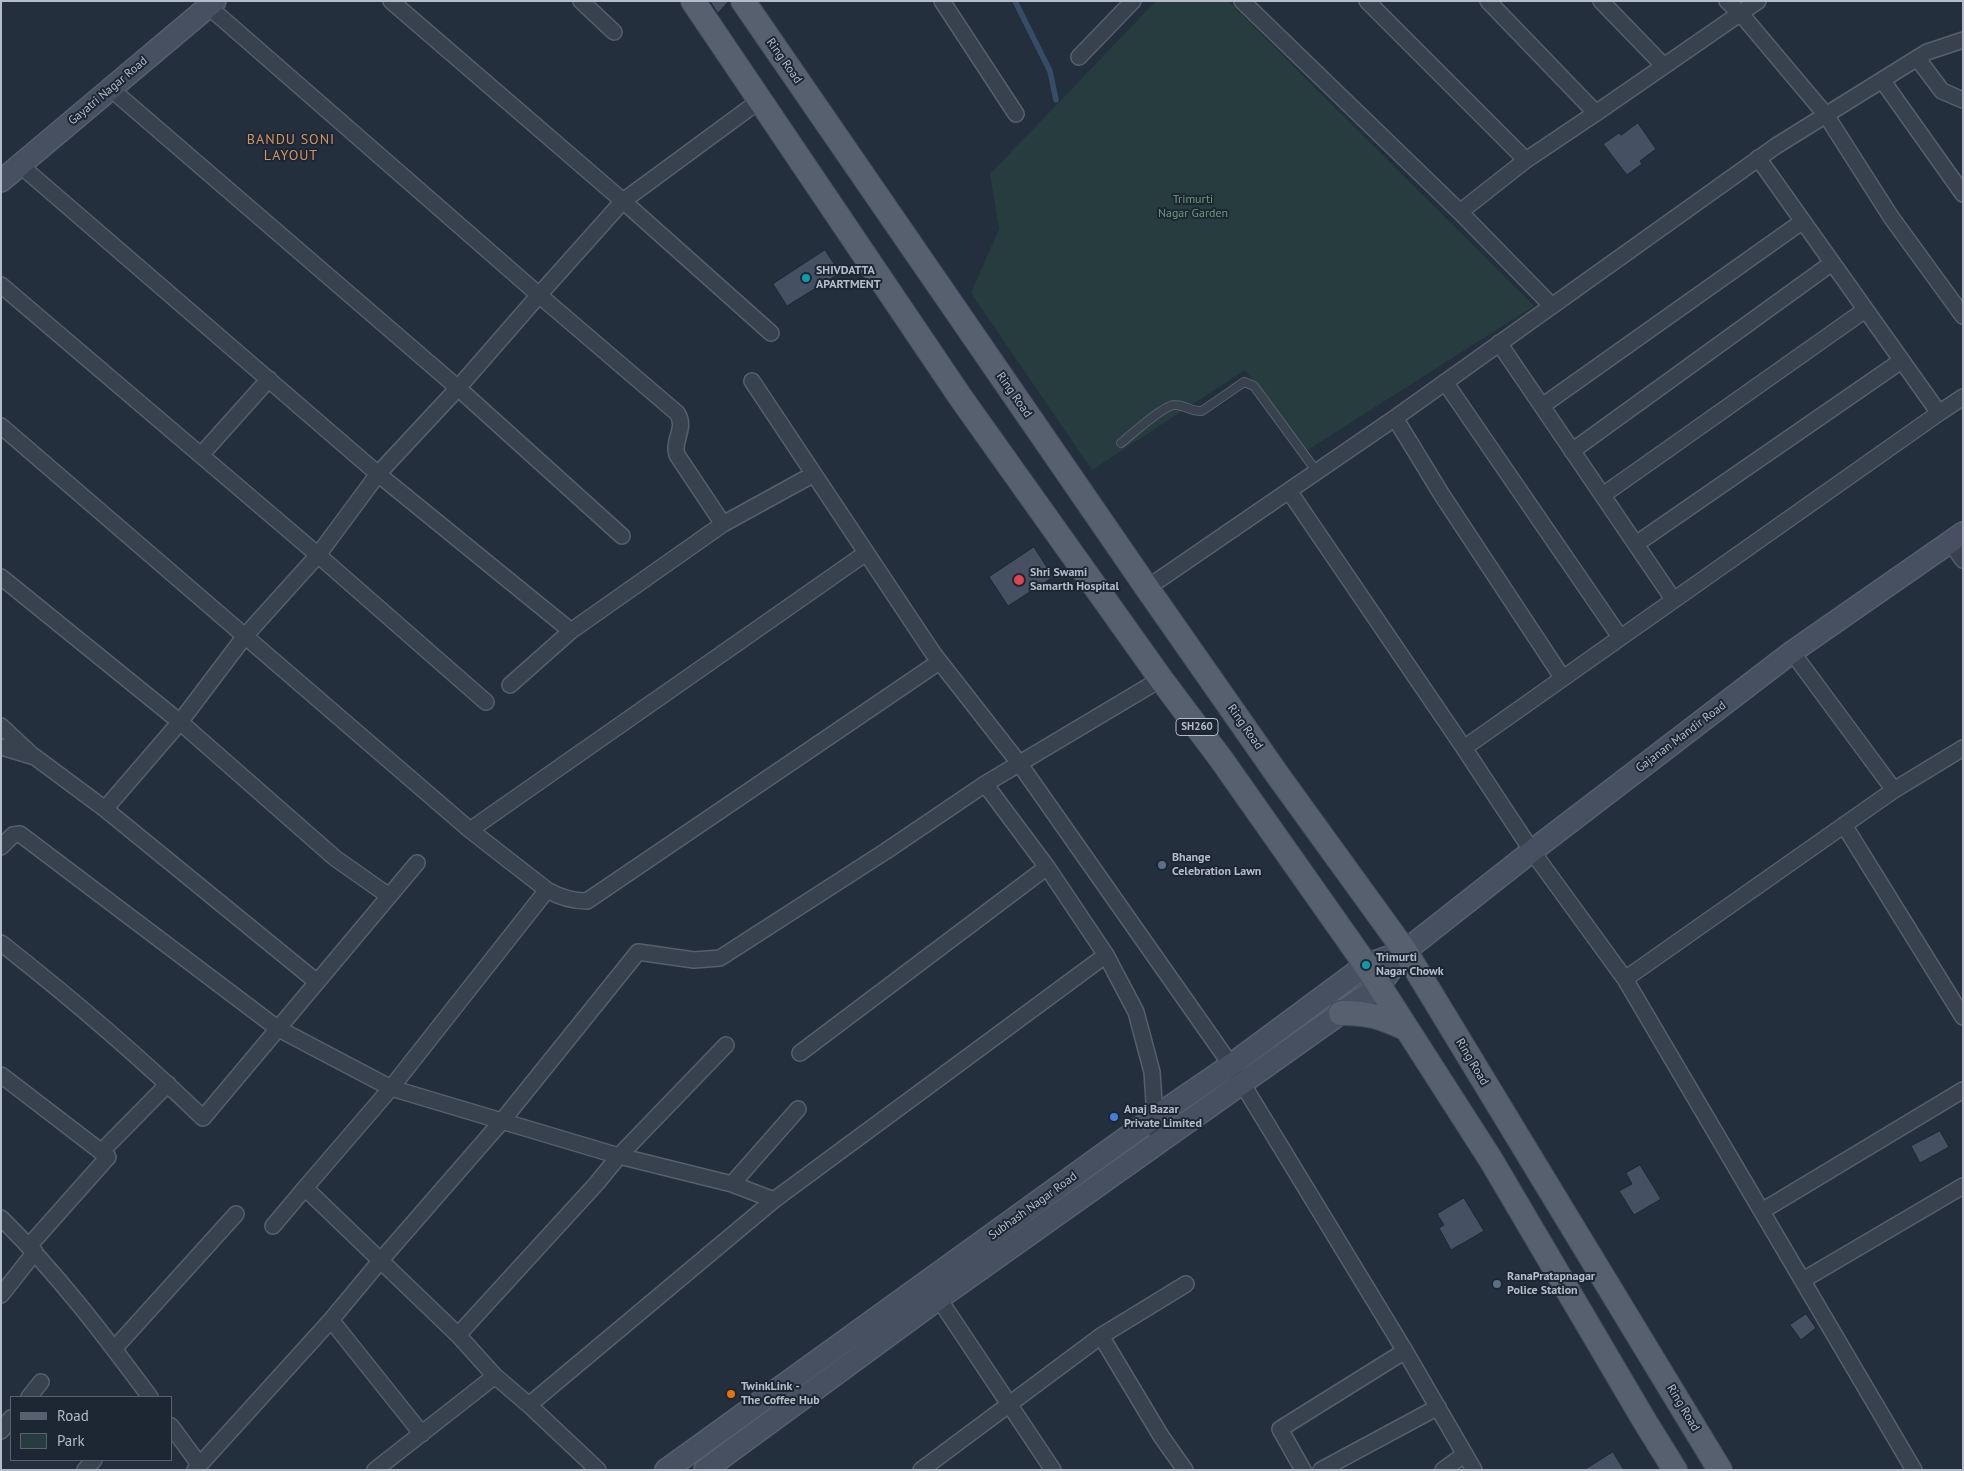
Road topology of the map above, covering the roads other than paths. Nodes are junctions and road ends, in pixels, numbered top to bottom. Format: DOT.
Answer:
graph roads {
  1 [pos="391,1"];
  2 [pos="581,1"];
  3 [pos="693,1"];
  4 [pos="743,1"];
  5 [pos="942,1"];
  6 [pos="1242,1"];
  7 [pos="1367,1"];
  8 [pos="1488,1"];
  9 [pos="1601,1"];
  10 [pos="1726,1"];
  11 [pos="1758,1"];
  12 [pos="1126,3"];
  13 [pos="212,4"];
  14 [pos="1741,14"];
  15 [pos="614,32"];
  16 [pos="1963,40"];
  17 [pos="1079,57"];
  18 [pos="1917,58"];
  19 [pos="1663,65"];
  20 [pos="1882,80"];
  21 [pos="111,88"];
  22 [pos="1963,100"];
  23 [pos="759,101"];
  24 [pos="1596,113"];
  25 [pos="1016,114"];
  26 [pos="1826,115"];
  27 [pos="1758,158"];
  28 [pos="1526,160"];
  29 [pos="20,165"];
  30 [pos="1,181"];
  31 [pos="1963,194"];
  32 [pos="623,201"];
  33 [pos="1460,212"];
  34 [pos="1803,221"];
  35 [pos="1832,263"];
  36 [pos="1,285"];
  37 [pos="539,295"];
  38 [pos="1552,306"];
  39 [pos="1865,310"];
  40 [pos="1963,316"];
  41 [pos="771,333"];
  42 [pos="1499,343"];
  43 [pos="1901,361"];
  44 [pos="269,379"];
  45 [pos="752,381"];
  46 [pos="1445,382"];
  47 [pos="458,388"];
  48 [pos="1963,397"];
  49 [pos="1542,406"];
  50 [pos="1939,413"];
  51 [pos="1395,418"];
  52 [pos="1,426"];
  53 [pos="1121,443"];
  54 [pos="1572,451"];
  55 [pos="201,455"];
  56 [pos="1317,472"];
  57 [pos="378,474"];
  58 [pos="814,474"];
  59 [pos="1289,491"];
  60 [pos="1603,495"];
  61 [pos="723,524"];
  62 [pos="622,536"];
  63 [pos="1956,537"];
  64 [pos="1636,544"];
  65 [pos="866,553"];
  66 [pos="318,555"];
  67 [pos="1963,560"];
  68 [pos="1,577"];
  69 [pos="1147,588"];
  70 [pos="1674,599"];
  71 [pos="571,631"];
  72 [pos="245,636"];
  73 [pos="1620,637"];
  74 [pos="1792,652"];
  75 [pos="939,662"];
  76 [pos="1562,677"];
  77 [pos="1161,680"];
  78 [pos="510,685"];
  79 [pos="486,702"];
  80 [pos="180,722"];
  81 [pos="1,726"];
  82 [pos="1,747"];
  83 [pos="1464,748"];
  84 [pos="1963,748"];
  85 [pos="35,757"];
  86 [pos="1001,774"];
  87 [pos="1894,790"];
  88 [pos="105,809"];
  89 [pos="1844,825"];
  90 [pos="470,830"];
  91 [pos="1,847"];
  92 [pos="1532,851"];
  93 [pos="417,863"];
  94 [pos="1047,867"];
  95 [pos="548,890"];
  96 [pos="389,896"];
  97 [pos="1,943"];
  98 [pos="1405,951"];
  99 [pos="1106,955"];
  100 [pos="1366,965"];
  101 [pos="1625,979"];
  102 [pos="317,982"];
  103 [pos="1380,986"];
  104 [pos="1341,1013"];
  105 [pos="1963,1017"];
  106 [pos="278,1028"];
  107 [pos="1407,1029"];
  108 [pos="726,1045"];
  109 [pos="800,1053"];
  110 [pos="1236,1074"];
  111 [pos="1,1075"];
  112 [pos="168,1084"];
  113 [pos="391,1088"];
  114 [pos="1963,1090"];
  115 [pos="798,1109"];
  116 [pos="1155,1117"];
  117 [pos="502,1121"];
  118 [pos="1158,1142"];
  119 [pos="101,1152"];
  120 [pos="619,1156"];
  121 [pos="732,1184"];
  122 [pos="1963,1186"];
  123 [pos="305,1188"];
  124 [pos="774,1200"];
  125 [pos="1762,1211"];
  126 [pos="236,1214"];
  127 [pos="1,1218"];
  128 [pos="273,1226"];
  129 [pos="32,1249"];
  130 [pos="381,1260"];
  131 [pos="1803,1280"];
  132 [pos="1186,1284"];
  133 [pos="933,1291"];
  134 [pos="1,1295"];
  135 [pos="331,1320"];
  136 [pos="458,1335"];
  137 [pos="1101,1336"];
  138 [pos="114,1349"];
  139 [pos="1405,1351"];
  140 [pos="495,1376"];
  141 [pos="41,1382"];
  142 [pos="30,1396"];
  143 [pos="149,1396"];
  144 [pos="529,1404"];
  145 [pos="1009,1405"];
  146 [pos="1438,1407"];
  147 [pos="10,1419"];
  148 [pos="172,1428"];
  149 [pos="1,1431"];
  150 [pos="422,1434"];
  151 [pos="1465,1454"];
  152 [pos="197,1467"];
  153 [pos="375,1470"];
  154 [pos="598,1470"];
  155 [pos="666,1470"];
  156 [pos="705,1470"];
  157 [pos="920,1470"];
  158 [pos="1053,1470"];
  159 [pos="1185,1470"];
  160 [pos="1303,1470"];
  161 [pos="1321,1470"];
  162 [pos="1443,1470"];
  163 [pos="1474,1470"];
  164 [pos="1675,1470"];
  165 [pos="1720,1470"];
  166 [pos="1914,1470"];
  1 -- 32 [label="street"];
  2 -- 15 [label="street"];
  3 -- 23 [label="main road, SH260"];
  4 -- 69 [label="main road, Ring Road / SH260"];
  5 -- 25 [label="street"];
  6 -- 33 [label="street"];
  7 -- 28 [label="street"];
  8 -- 24 [label="street"];
  9 -- 19 [label="street"];
  10 -- 14 [label="street"];
  11 -- 14 [label="street"];
  12 -- 17 [label="street"];
  13 -- 21 [label="street, Gayatri Nagar Road"];
  13 -- 37 [label="street"];
  14 -- 19 [label="street"];
  14 -- 26 [label="street"];
  16 -- 18 [label="street"];
  18 -- 20 [label="street"];
  18 -- 22 [label="street"];
  19 -- 24 [label="street"];
  20 -- 26 [label="street"];
  20 -- 31 [label="street"];
  21 -- 29 [label="street, Gayatri Nagar Road"];
  21 -- 47 [label="street"];
  23 -- 32 [label="street"];
  23 -- 77 [label="main road, SH260"];
  24 -- 28 [label="street"];
  26 -- 27 [label="street"];
  26 -- 40 [label="street"];
  27 -- 34 [label="street"];
  27 -- 38 [label="street"];
  28 -- 33 [label="street"];
  29 -- 30 [label="street, Gayatri Nagar Road"];
  29 -- 44 [label="street"];
  32 -- 37 [label="street"];
  32 -- 41 [label="street"];
  33 -- 38 [label="street"];
  34 -- 35 [label="street"];
  34 -- 49 [label="street"];
  35 -- 39 [label="street"];
  35 -- 54 [label="street"];
  36 -- 55 [label="street"];
  37 -- 47 [label="street"];
  37 -- 61 [label="street"];
  38 -- 42 [label="street"];
  39 -- 43 [label="street"];
  39 -- 60 [label="street"];
  42 -- 46 [label="street"];
  42 -- 49 [label="street"];
  43 -- 50 [label="street"];
  43 -- 64 [label="street"];
  44 -- 55 [label="street"];
  44 -- 57 [label="street"];
  45 -- 58 [label="street"];
  46 -- 51 [label="street"];
  46 -- 73 [label="street"];
  47 -- 57 [label="street"];
  47 -- 62 [label="street"];
  48 -- 50 [label="street"];
  49 -- 54 [label="street"];
  50 -- 70 [label="street"];
  51 -- 56 [label="street"];
  51 -- 76 [label="street"];
  52 -- 72 [label="street"];
  53 -- 56 [label="lane"];
  54 -- 60 [label="street"];
  55 -- 66 [label="street"];
  56 -- 59 [label="street"];
  57 -- 66 [label="street"];
  57 -- 71 [label="street"];
  58 -- 61 [label="street"];
  58 -- 65 [label="street"];
  59 -- 69 [label="street"];
  59 -- 83 [label="street"];
  60 -- 64 [label="street"];
  61 -- 71 [label="street"];
  63 -- 67 [label="street"];
  63 -- 74 [label="street, Gajanan Mandir Road"];
  64 -- 70 [label="street"];
  65 -- 75 [label="street"];
  65 -- 90 [label="street"];
  66 -- 72 [label="street"];
  66 -- 79 [label="street"];
  68 -- 80 [label="street"];
  69 -- 98 [label="main road, Ring Road / SH260"];
  70 -- 73 [label="street"];
  71 -- 78 [label="street"];
  72 -- 80 [label="street"];
  72 -- 90 [label="street"];
  73 -- 76 [label="street"];
  74 -- 87 [label="street"];
  74 -- 92 [label="street, Gajanan Mandir Road"];
  75 -- 86 [label="street"];
  75 -- 95 [label="street"];
  76 -- 83 [label="street"];
  77 -- 86 [label="street"];
  77 -- 100 [label="main road, SH260"];
  80 -- 88 [label="street"];
  80 -- 96 [label="street"];
  81 -- 85 [label="street"];
  82 -- 85 [label="street"];
  83 -- 92 [label="street"];
  84 -- 87 [label="street"];
  85 -- 88 [label="street"];
  86 -- 94 [label="street"];
  86 -- 110 [label="street"];
  86 -- 117 [label="street"];
  87 -- 89 [label="street"];
  88 -- 102 [label="street"];
  89 -- 101 [label="street"];
  89 -- 105 [label="street"];
  90 -- 95 [label="street"];
  91 -- 106 [label="street"];
  92 -- 98 [label="street, Gajanan Mandir Road"];
  92 -- 101 [label="street"];
  93 -- 96 [label="street"];
  94 -- 99 [label="street"];
  94 -- 109 [label="street"];
  95 -- 113 [label="street"];
  96 -- 102 [label="street"];
  97 -- 112 [label="street"];
  98 -- 100 [label="street, Subhash Nagar Road"];
  98 -- 103 [label="street"];
  98 -- 165 [label="main road, Ring Road / SH260"];
  99 -- 116 [label="street"];
  99 -- 124 [label="street"];
  100 -- 103 [label="main road, SH260"];
  100 -- 110 [label="street, Subhash Nagar Road"];
  101 -- 125 [label="street"];
  102 -- 106 [label="street"];
  103 -- 104 [label="street"];
  103 -- 107 [label="main road, SH260"];
  104 -- 107 [label="main road"];
  104 -- 110 [label="street"];
  106 -- 112 [label="street"];
  106 -- 113 [label="street"];
  107 -- 164 [label="main road, SH260"];
  108 -- 120 [label="street"];
  110 -- 116 [label="street, Subhash Nagar Road"];
  110 -- 118 [label="street"];
  110 -- 139 [label="street"];
  111 -- 119 [label="street"];
  112 -- 119 [label="street"];
  113 -- 117 [label="street"];
  113 -- 123 [label="street"];
  114 -- 125 [label="street"];
  115 -- 121 [label="street"];
  116 -- 118 [label="street"];
  116 -- 133 [label="street, Subhash Nagar Road"];
  117 -- 120 [label="street"];
  117 -- 130 [label="street"];
  118 -- 133 [label="street"];
  119 -- 129 [label="street"];
  120 -- 121 [label="street"];
  120 -- 136 [label="street"];
  121 -- 124 [label="street"];
  122 -- 131 [label="street"];
  123 -- 128 [label="street"];
  123 -- 130 [label="street"];
  124 -- 144 [label="street"];
  125 -- 131 [label="street"];
  126 -- 138 [label="street"];
  127 -- 129 [label="street"];
  129 -- 134 [label="street"];
  129 -- 138 [label="street"];
  130 -- 135 [label="street"];
  130 -- 136 [label="street"];
  131 -- 166 [label="street"];
  132 -- 137 [label="street"];
  133 -- 145 [label="street"];
  133 -- 155 [label="street, Subhash Nagar Road"];
  133 -- 156 [label="street"];
  135 -- 150 [label="street"];
  135 -- 152 [label="street"];
  136 -- 140 [label="street"];
  137 -- 145 [label="street"];
  137 -- 159 [label="street"];
  138 -- 143 [label="street"];
  139 -- 146 [label="street"];
  139 -- 160 [label="street"];
  140 -- 144 [label="street"];
  140 -- 150 [label="street"];
  141 -- 142 [label="street"];
  144 -- 154 [label="street"];
  145 -- 157 [label="street"];
  145 -- 158 [label="street"];
  146 -- 151 [label="street"];
  146 -- 161 [label="street"];
  147 -- 149 [label="street"];
  148 -- 152 [label="street"];
  150 -- 153 [label="street"];
  151 -- 162 [label="street"];
  151 -- 163 [label="street"];
}
